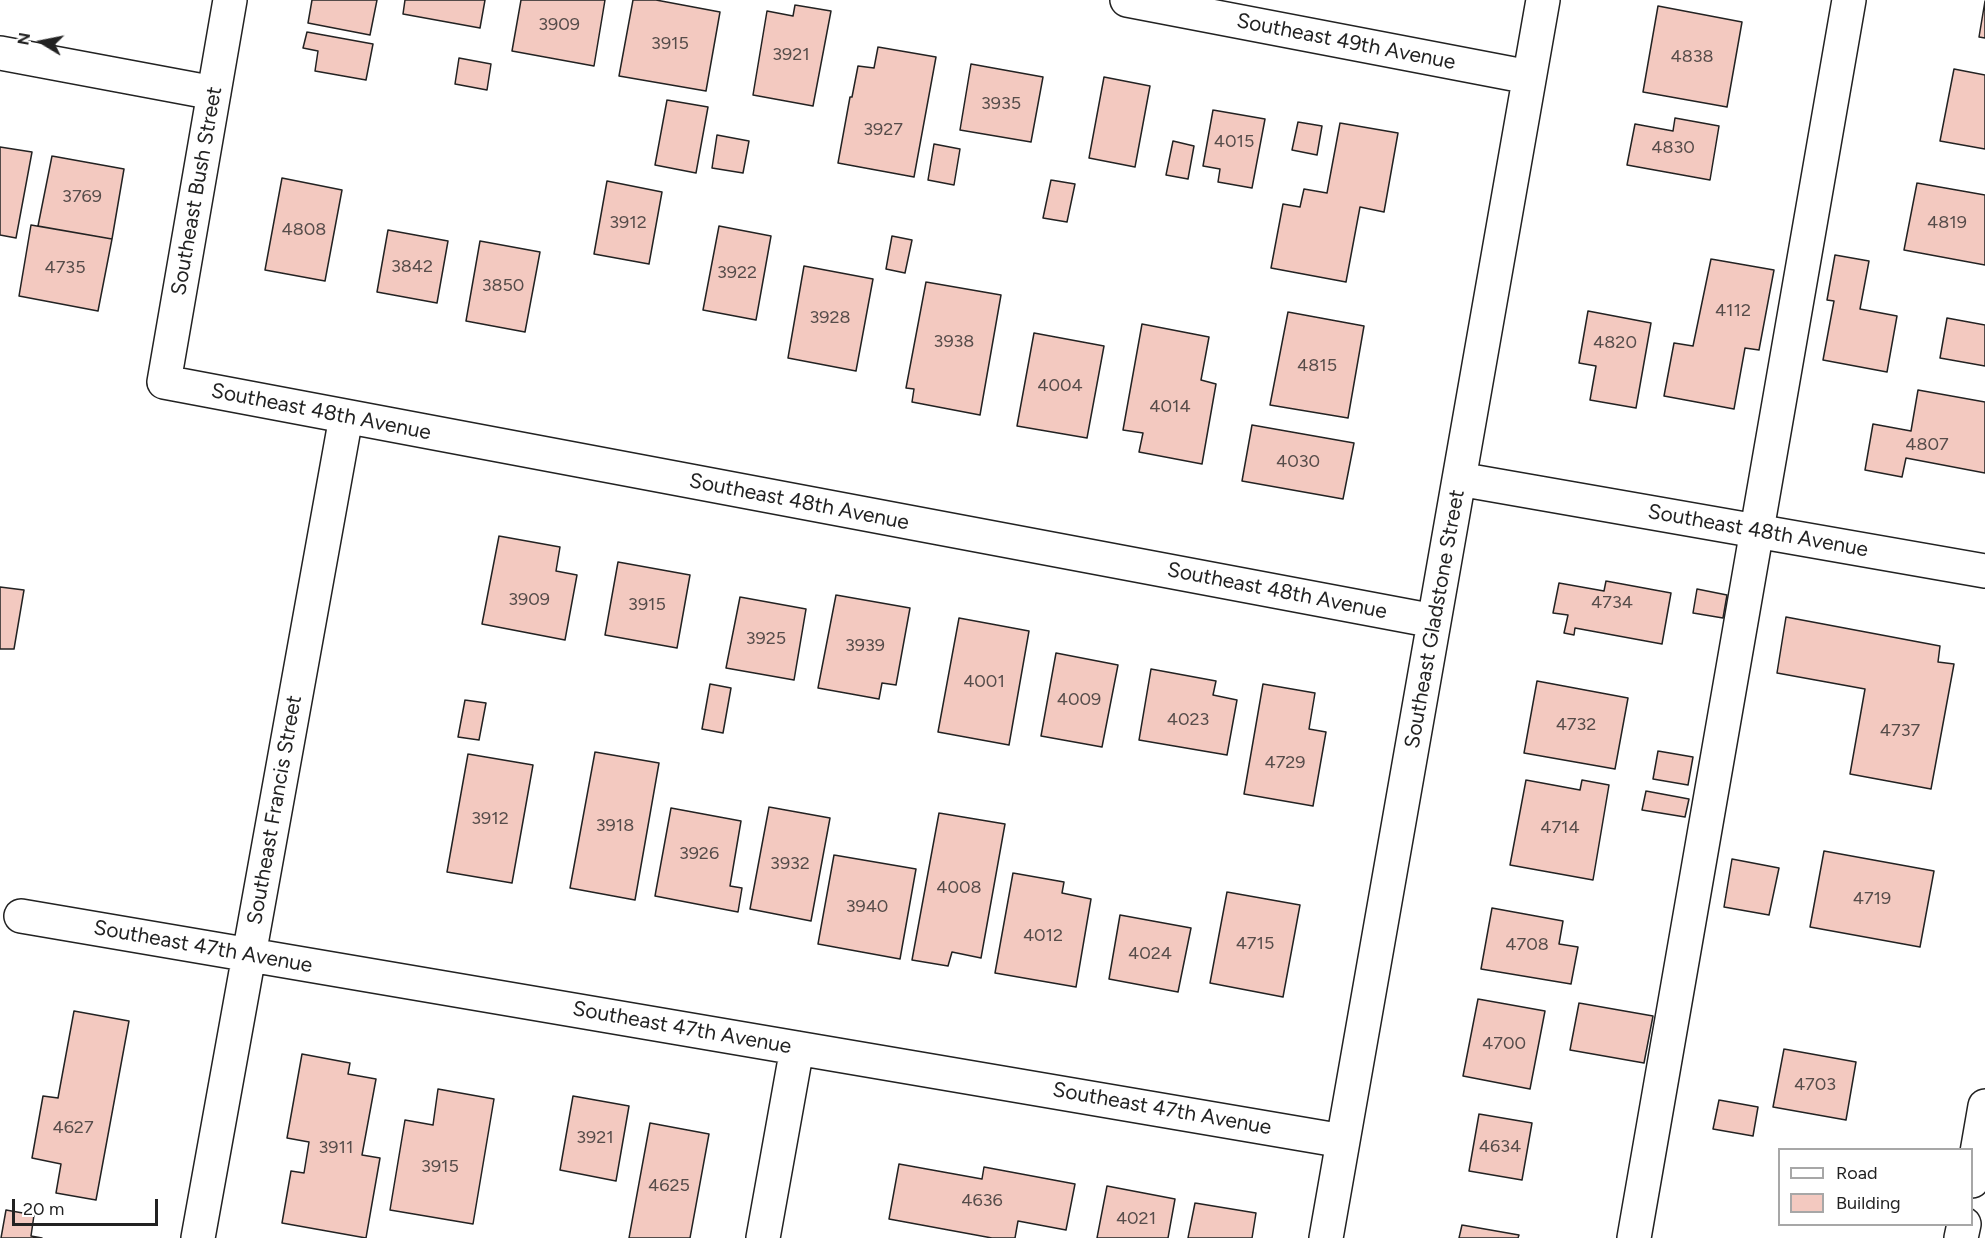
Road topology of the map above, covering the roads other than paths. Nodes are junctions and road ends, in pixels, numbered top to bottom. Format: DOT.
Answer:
graph roads {
  1 [pos="230,0"];
  2 [pos="1127,0"];
  3 [pos="1543,0"];
  4 [pos="1849,0"];
  5 [pos="0,53"];
  6 [pos="1529,77"];
  7 [pos="214,93"];
  8 [pos="164,382"];
  9 [pos="346,417"];
  10 [pos="1459,479"];
  11 [pos="1757,531"];
  12 [pos="1985,571"];
  13 [pos="1434,621"];
  14 [pos="21,916"];
  15 [pos="248,955"];
  16 [pos="797,1048"];
  17 [pos="1985,1106"];
  18 [pos="1343,1141"];
  19 [pos="1973,1170"];
  20 [pos="198,1238"];
  21 [pos="763,1238"];
  22 [pos="1326,1238"];
  23 [pos="1634,1238"];
  1 -- 7 [label="street, Southeast Bush Street"];
  2 -- 6 [label="street, Southeast 49th Avenue"];
  3 -- 6 [label="street, Southeast Gladstone Street"];
  4 -- 11 [label="street"];
  5 -- 7 [label="street"];
  6 -- 10 [label="street, Southeast Gladstone Street"];
  7 -- 8 [label="street, Southeast Bush Street"];
  8 -- 9 [label="street, Southeast 48th Avenue"];
  9 -- 13 [label="street, Southeast 48th Avenue"];
  9 -- 15 [label="street, Southeast Francis Street"];
  10 -- 11 [label="street, Southeast 48th Avenue"];
  10 -- 13 [label="street, Southeast Gladstone Street"];
  11 -- 12 [label="street, Southeast 48th Avenue"];
  11 -- 23 [label="street"];
  13 -- 18 [label="street, Southeast Gladstone Street"];
  14 -- 15 [label="street, Southeast 47th Avenue"];
  15 -- 16 [label="street, Southeast 47th Avenue"];
  15 -- 20 [label="street, Southeast Francis Street"];
  16 -- 18 [label="street, Southeast 47th Avenue"];
  16 -- 21 [label="street"];
  17 -- 19 [label="street"];
  18 -- 22 [label="street, Southeast Gladstone Street"];
}
